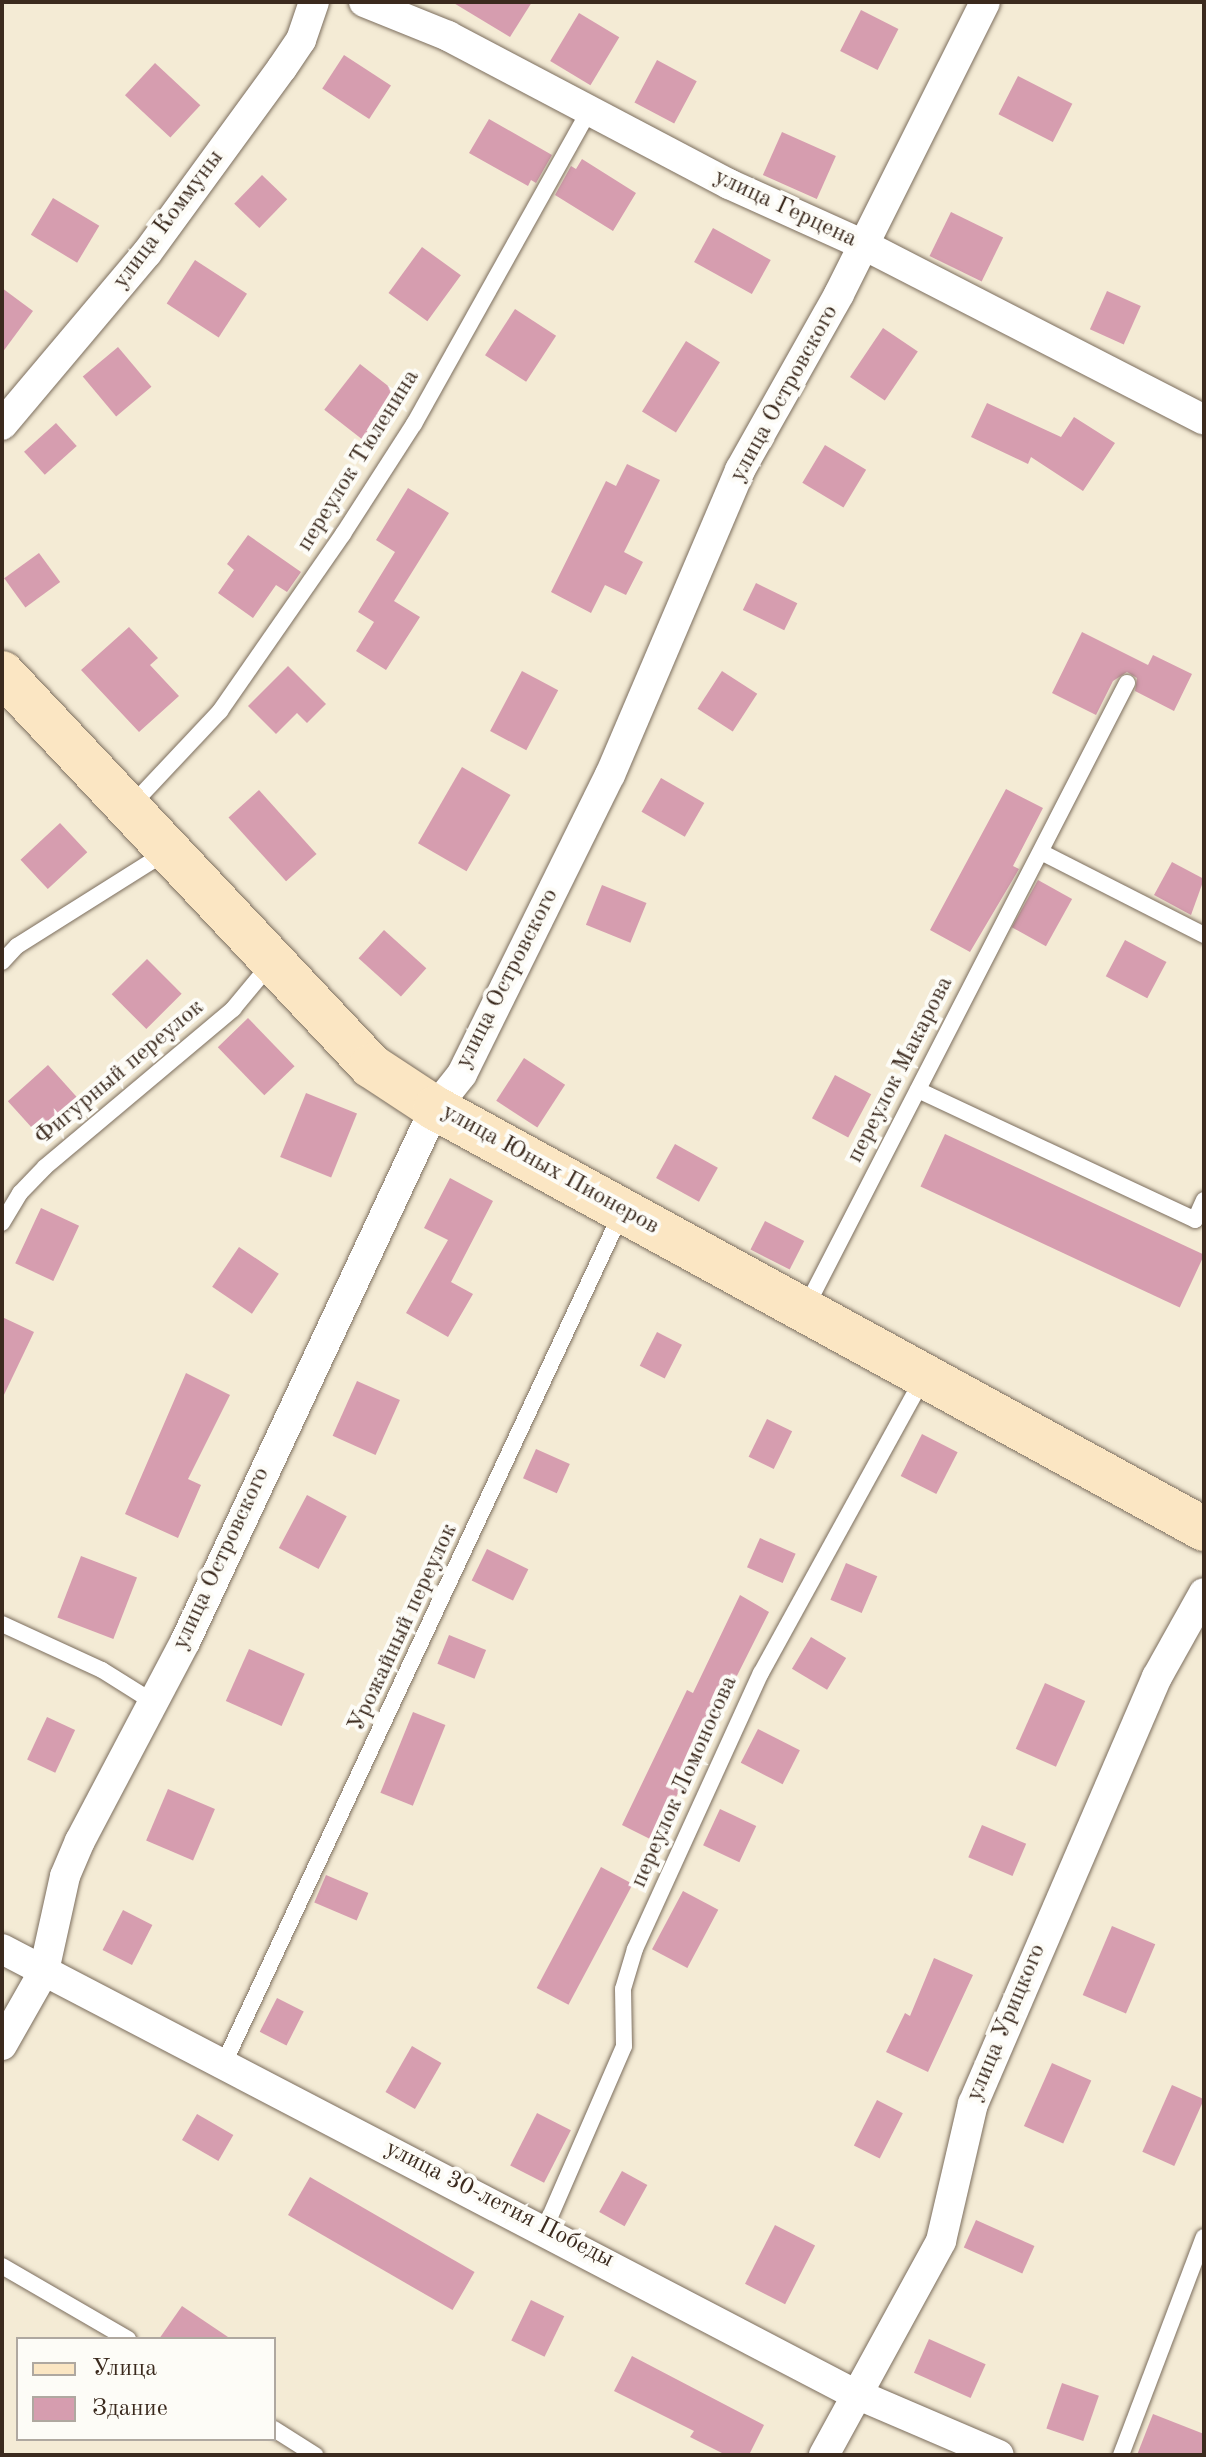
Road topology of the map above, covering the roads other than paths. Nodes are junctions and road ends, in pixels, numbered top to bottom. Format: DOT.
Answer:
graph roads {
  1 [pos="314,2"];
  2 [pos="364,2"];
  3 [pos="985,2"];
  4 [pos="589,111"];
  5 [pos="864,245"];
  6 [pos="1204,420"];
  7 [pos="2,425"];
  8 [pos="2,673"];
  9 [pos="1127,683"];
  10 [pos="129,808"];
  11 [pos="168,850"];
  12 [pos="1041,852"];
  13 [pos="1204,935"];
  14 [pos="273,961"];
  15 [pos="2,962"];
  16 [pos="918,1090"];
  17 [pos="435,1108"];
  18 [pos="1204,1200"];
  19 [pos="623,1211"];
  20 [pos="2,1223"];
  21 [pos="805,1310"];
  22 [pos="924,1376"];
  23 [pos="1204,1529"];
  24 [pos="1204,1593"];
  25 [pos="2,1624"];
  26 [pos="153,1702"];
  27 [pos="2,1949"];
  28 [pos="44,1971"];
  29 [pos="2,2045"];
  30 [pos="224,2063"];
  31 [pos="545,2228"];
  32 [pos="1204,2237"];
  33 [pos="2,2266"];
  34 [pos="125,2337"];
  35 [pos="855,2393"];
  36 [pos="276,2430"];
  37 [pos="315,2455"];
  38 [pos="824,2455"];
  39 [pos="999,2455"];
  40 [pos="1121,2455"];
  1 -- 7 [label="street, улица Коммуны"];
  2 -- 4 [label="street, улица Герцена"];
  3 -- 5 [label="street, улица Островского"];
  4 -- 5 [label="street, улица Герцена"];
  4 -- 10 [label="lane, переулок Тюленина"];
  5 -- 6 [label="street, улица Герцена"];
  5 -- 17 [label="street, улица Островского"];
  8 -- 10 [label="main road, улица Юных Пионеров"];
  9 -- 12 [label="lane, переулок Макарова"];
  10 -- 11 [label="main road, улица Юных Пионеров"];
  11 -- 14 [label="main road, улица Юных Пионеров"];
  11 -- 15 [label="lane"];
  12 -- 13 [label="lane"];
  12 -- 16 [label="lane, переулок Макарова"];
  14 -- 17 [label="main road, улица Юных Пионеров"];
  14 -- 20 [label="lane, Фигурный переулок"];
  16 -- 18 [label="lane"];
  16 -- 21 [label="lane, переулок Макарова"];
  17 -- 19 [label="main road, улица Юных Пионеров"];
  17 -- 26 [label="street, улица Островского"];
  19 -- 21 [label="main road, улица Юных Пионеров"];
  19 -- 30 [label="lane, Урожайный переулок"];
  21 -- 22 [label="main road, улица Юных Пионеров"];
  22 -- 23 [label="main road, улица Юных Пионеров"];
  22 -- 31 [label="lane, переулок Ломоносова"];
  24 -- 35 [label="street, улица Урицкого"];
  25 -- 26 [label="lane"];
  26 -- 28 [label="street, улица Островского"];
  27 -- 28 [label="street, улица 30-летия Победы"];
  28 -- 29 [label="street, улица Островского"];
  28 -- 30 [label="street, улица 30-летия Победы"];
  30 -- 31 [label="street, улица 30-летия Победы"];
  31 -- 35 [label="street, улица 30-летия Победы"];
  32 -- 40 [label="lane"];
  33 -- 34 [label="lane"];
  35 -- 38 [label="street, улица Урицкого"];
  35 -- 39 [label="street, улица 30-летия Победы"];
  36 -- 37 [label="lane"];
}
